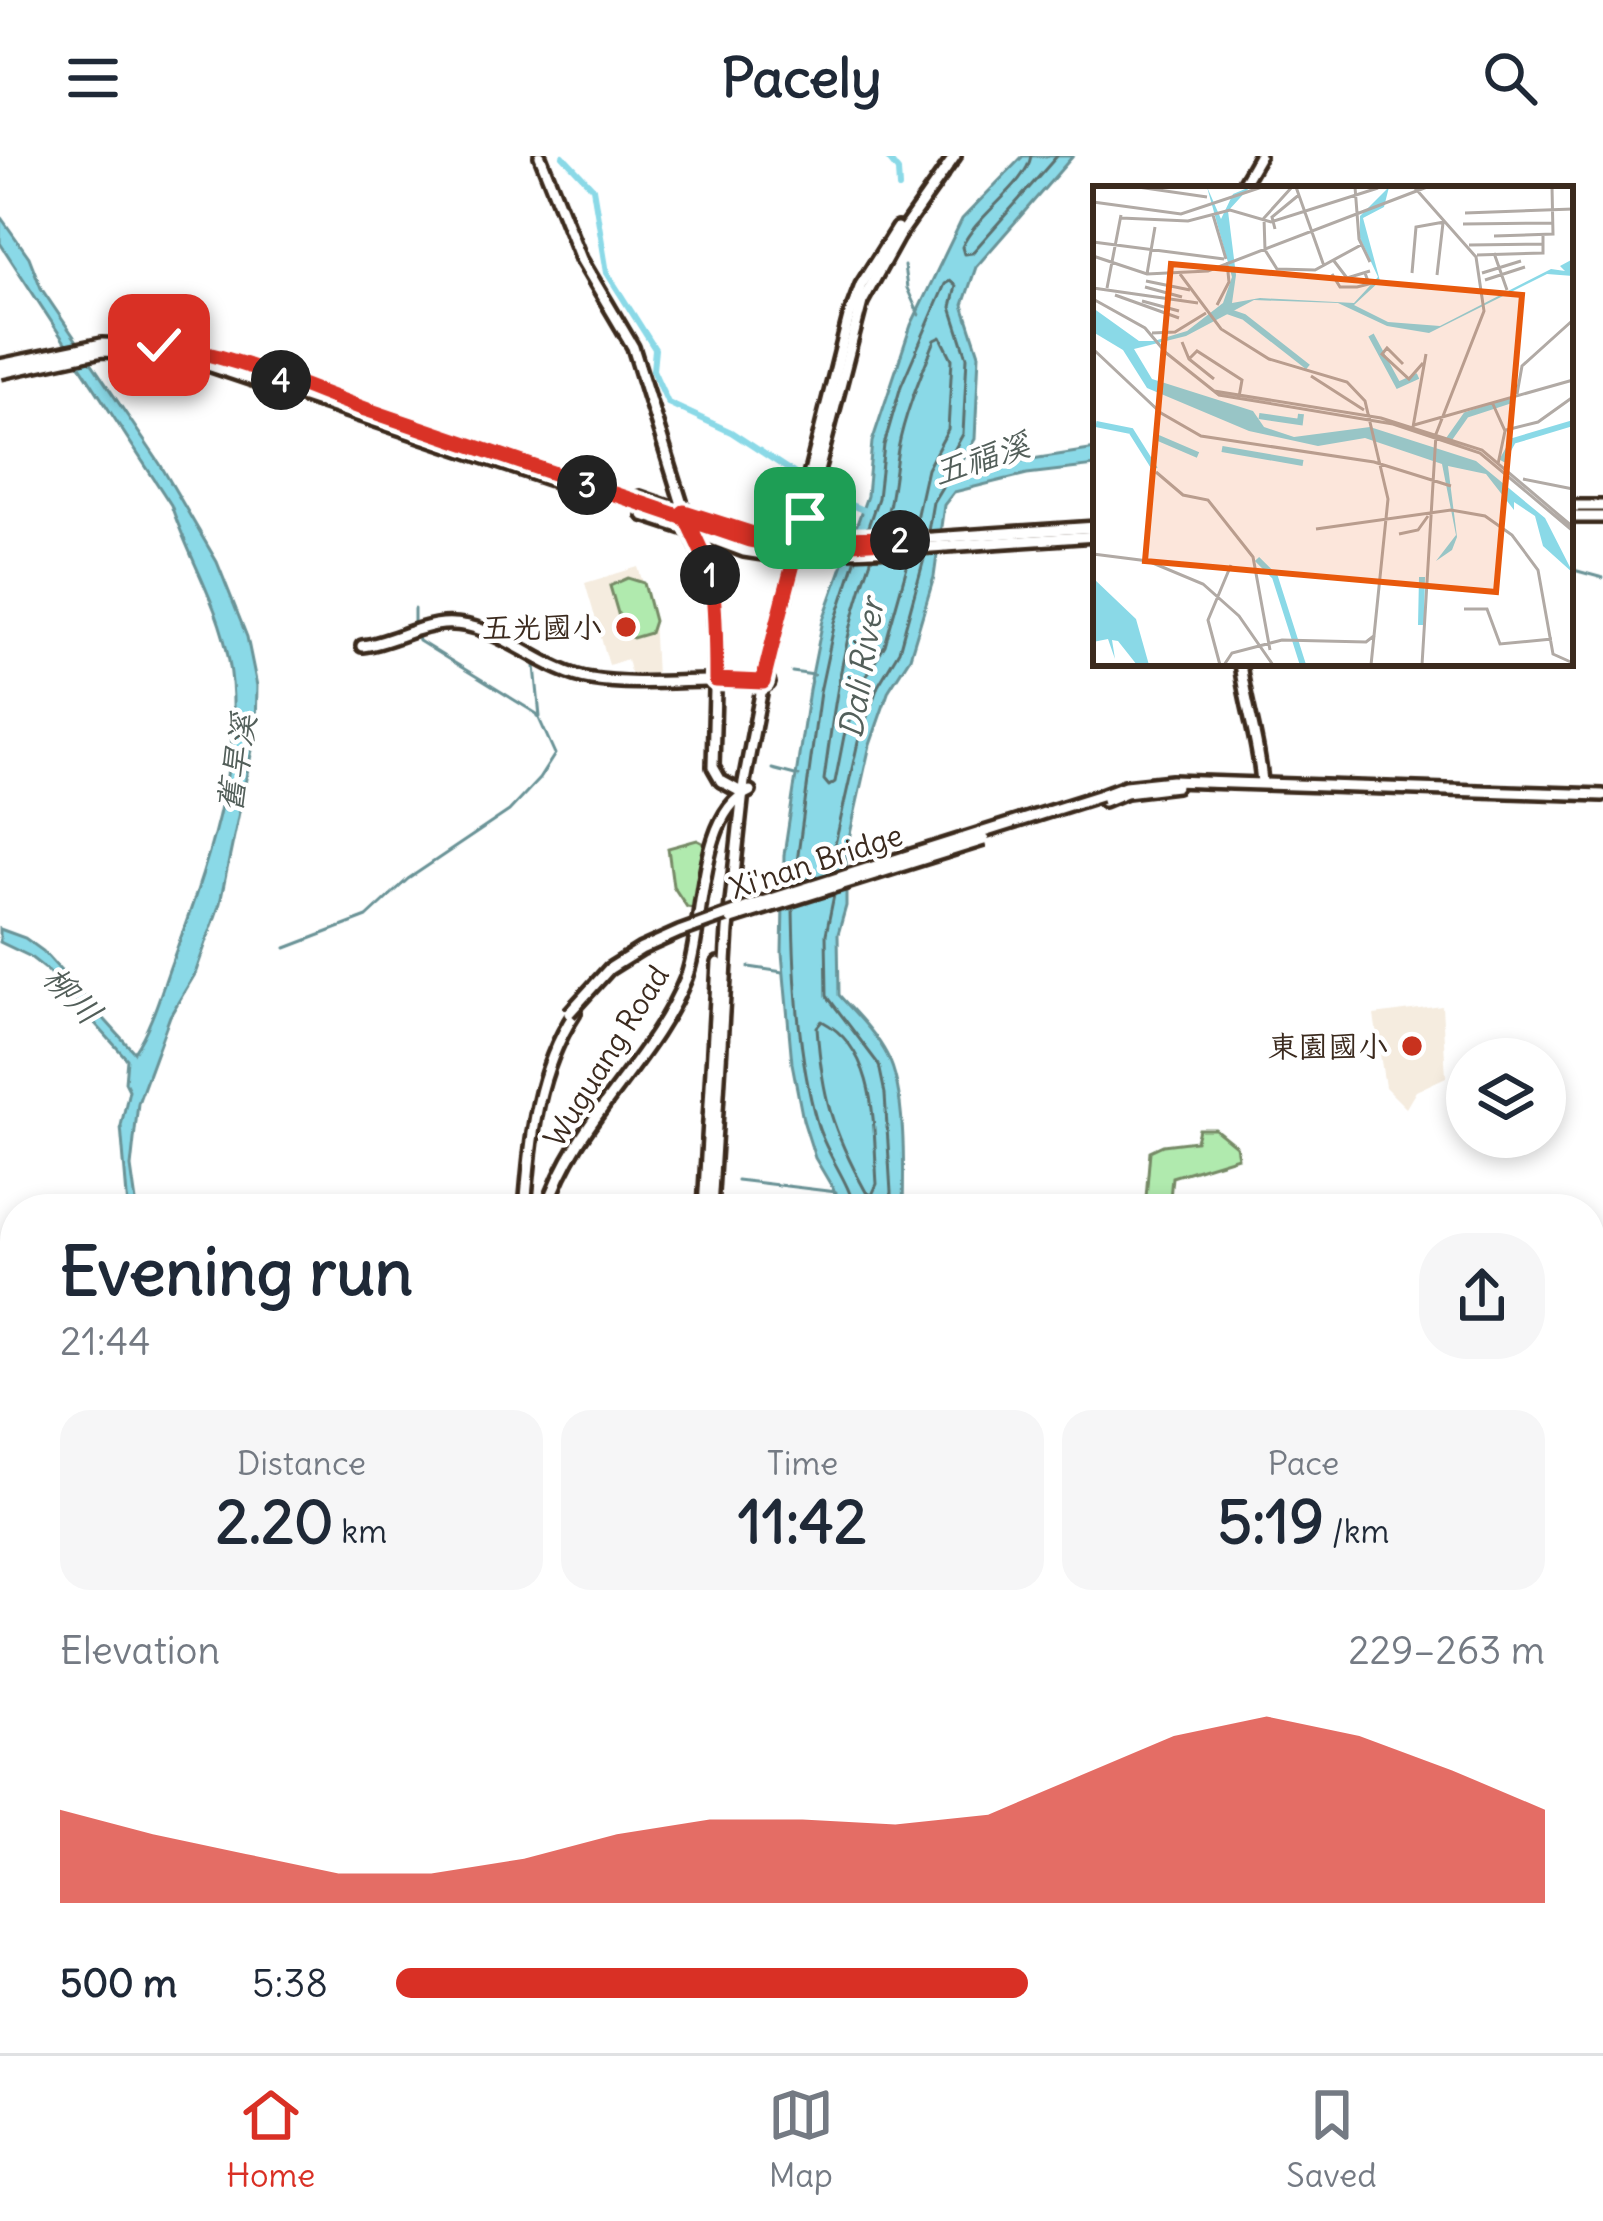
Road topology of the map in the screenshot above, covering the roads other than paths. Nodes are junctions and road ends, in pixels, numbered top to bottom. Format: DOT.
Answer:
graph roads {
  1 [pos="540,156"];
  2 [pos="952,156"];
  3 [pos="1259,156"];
  4 [pos="1242,186"];
  5 [pos="0,369"];
  6 [pos="640,497"];
  7 [pos="684,512"];
  8 [pos="643,515"];
  9 [pos="1093,527"];
  10 [pos="695,532"];
  11 [pos="1093,536"];
  12 [pos="917,543"];
  13 [pos="362,646"];
  14 [pos="1240,666"];
  15 [pos="716,680"];
  16 [pos="763,682"];
  17 [pos="1260,785"];
  18 [pos="742,793"];
  19 [pos="1603,795"];
  20 [pos="572,1013"];
  21 [pos="525,1194"];
  22 [pos="552,1194"];
  23 [pos="708,1194"];
  1 -- 7 [label="street"];
  2 -- 16 [label="street"];
  3 -- 4 [label="street"];
  5 -- 12 [label="street, bridge"];
  6 -- 7 [label="street"];
  7 -- 10 [label="street"];
  7 -- 12 [label="street, bridge"];
  8 -- 10 [label="street"];
  9 -- 12 [label="street"];
  10 -- 12 [label="street, bridge"];
  10 -- 15 [label="street"];
  11 -- 12 [label="street"];
  13 -- 15 [label="street"];
  14 -- 17 [label="street"];
  15 -- 16 [label="street"];
  15 -- 18 [label="street"];
  16 -- 18 [label="street"];
  17 -- 19 [label="street, Xi'nan Bridge"];
  17 -- 20 [label="street, Xi'nan Bridge, bridge"];
  18 -- 22 [label="street, Wuguang Road"];
  18 -- 23 [label="street"];
  20 -- 21 [label="street, Wuguang Road"];
}
